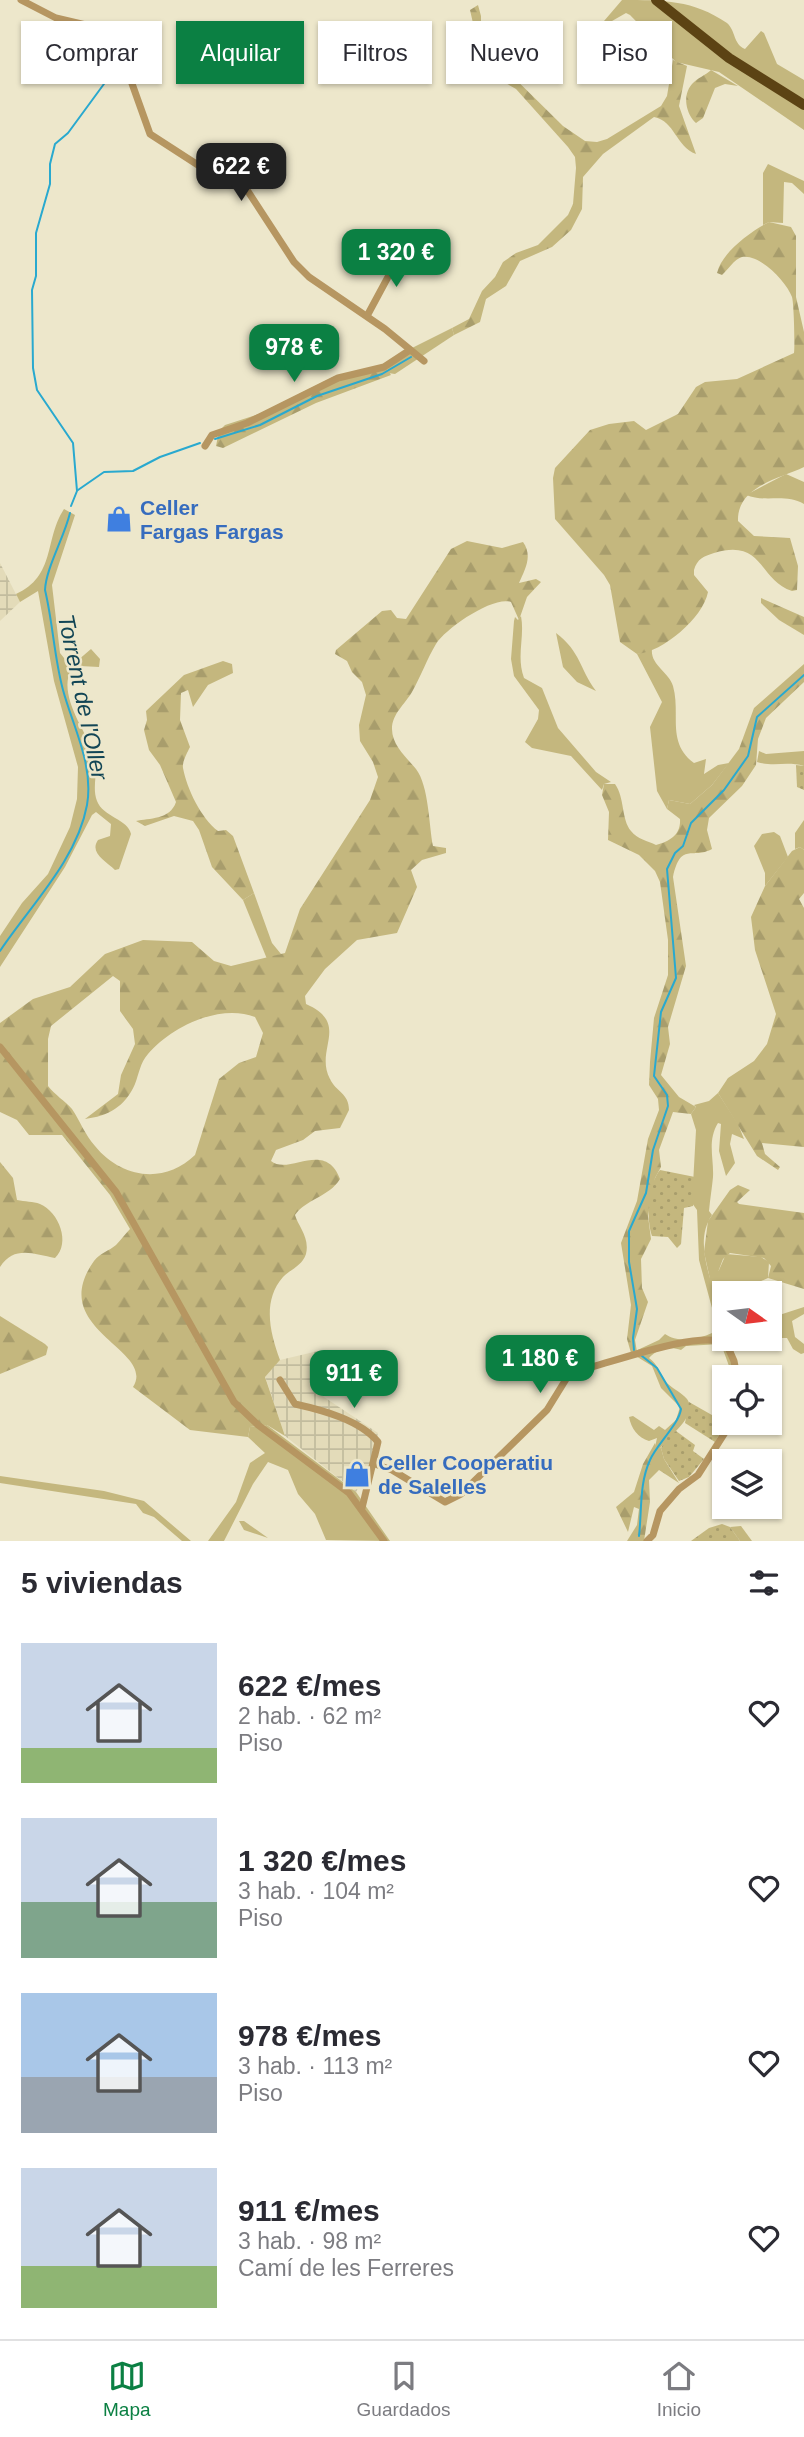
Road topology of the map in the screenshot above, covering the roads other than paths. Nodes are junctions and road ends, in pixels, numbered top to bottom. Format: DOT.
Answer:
graph roads {
  1 [pos="21,0"];
  2 [pos="656,0"];
  3 [pos="804,105"];
  4 [pos="402,251"];
  5 [pos="366,316"];
  6 [pos="410,350"];
  7 [pos="424,361"];
  8 [pos="205,446"];
  9 [pos="0,1047"];
  10 [pos="735,1365"];
  11 [pos="280,1380"];
  12 [pos="723,1435"];
  13 [pos="374,1464"];
  14 [pos="368,1488"];
  15 [pos="353,1497"];
  16 [pos="362,1508"];
  17 [pos="384,1541"];
  18 [pos="647,1541"];
  1 -- 5 [label="street"];
  2 -- 3 [label="highway"];
  4 -- 5 [label="street"];
  5 -- 6 [label="street"];
  6 -- 7 [label="street"];
  6 -- 8 [label="street"];
  9 -- 15 [label="street"];
  10 -- 13 [label="street"];
  11 -- 13 [label="street"];
  12 -- 18 [label="street"];
  13 -- 14 [label="street"];
  14 -- 15 [label="street"];
  14 -- 16 [label="street"];
  15 -- 16 [label="street"];
  16 -- 17 [label="street"];
}
